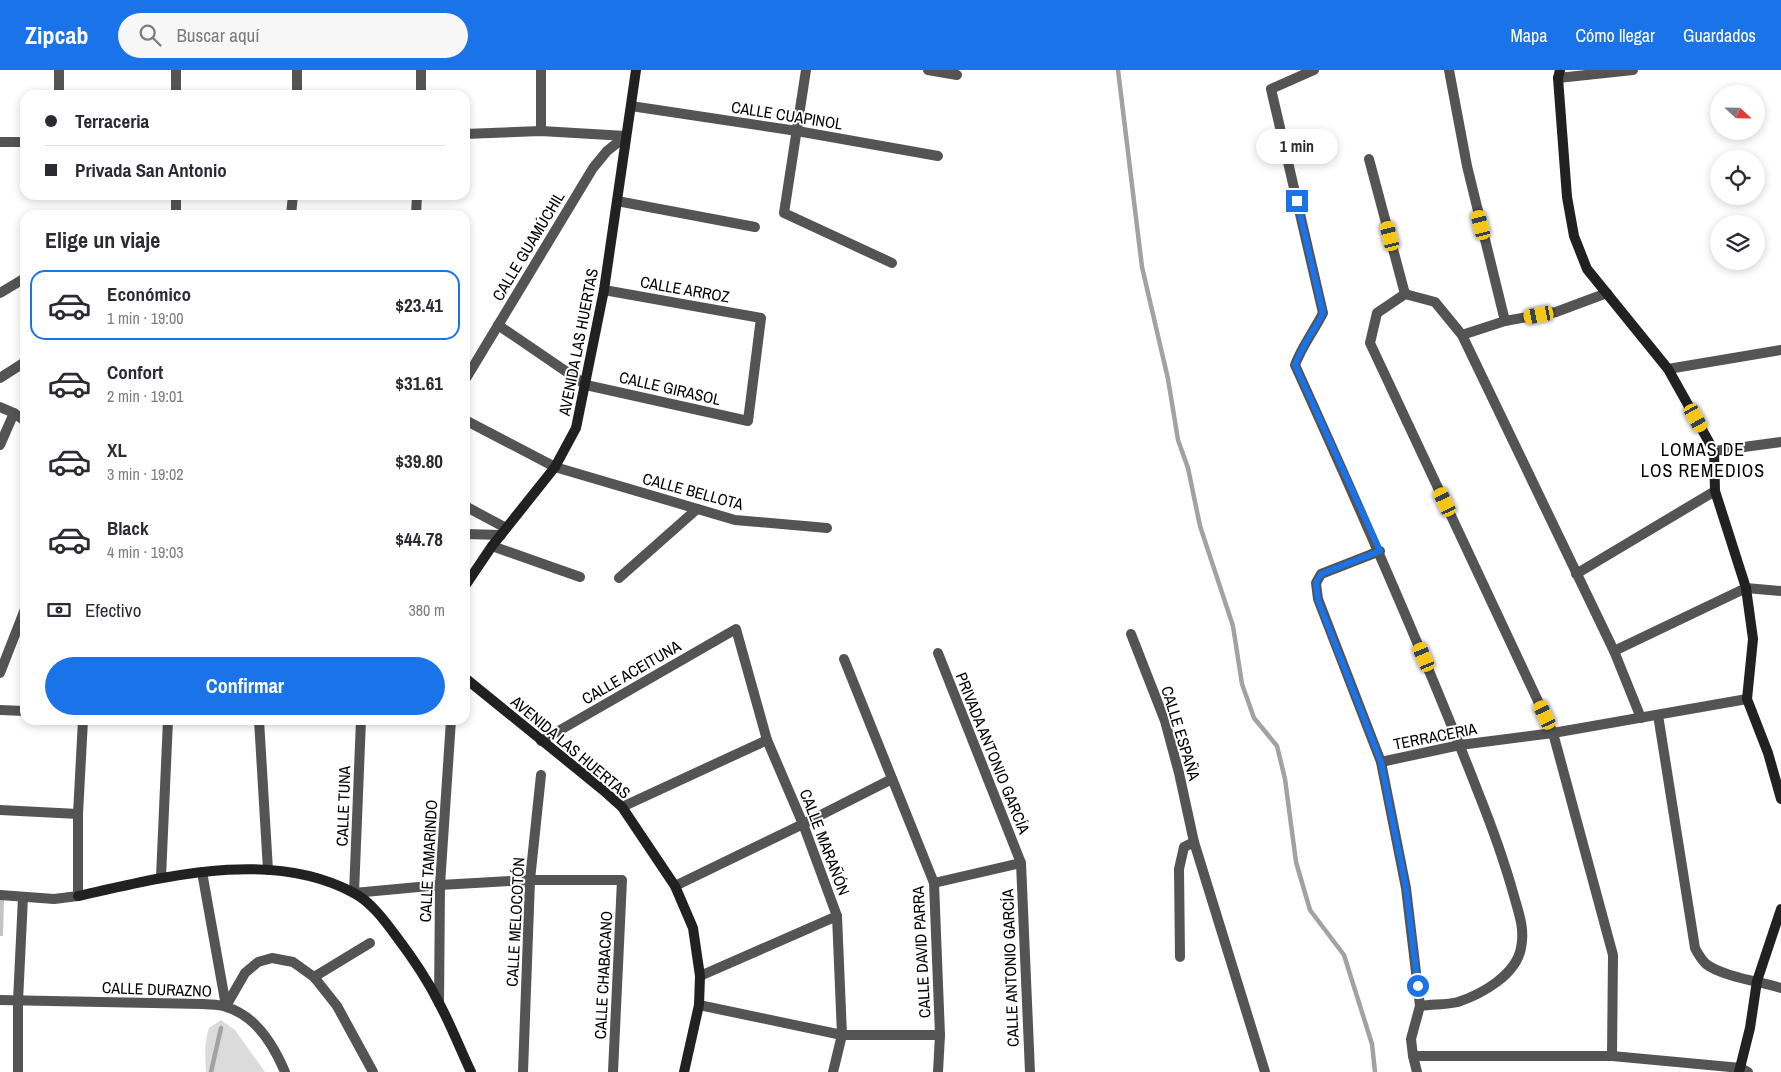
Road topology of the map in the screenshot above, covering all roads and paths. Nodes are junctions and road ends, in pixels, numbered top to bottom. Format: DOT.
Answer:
graph roads {
  1 [pos="59,70"];
  2 [pos="176,70"];
  3 [pos="297,70"];
  4 [pos="421,70"];
  5 [pos="541,70"];
  6 [pos="636,70"];
  7 [pos="806,70"];
  8 [pos="928,70"];
  9 [pos="1314,70"];
  10 [pos="1450,70"];
  11 [pos="1632,70"];
  12 [pos="1559,74"];
  13 [pos="957,75"];
  14 [pos="59,90"];
  15 [pos="176,90"];
  16 [pos="297,90"];
  17 [pos="421,90"];
  18 [pos="631,106"];
  19 [pos="541,131"];
  20 [pos="797,131"];
  21 [pos="470,134"];
  22 [pos="626,136"];
  23 [pos="0,142"];
  24 [pos="20,142"];
  25 [pos="938,156"];
  26 [pos="1369,159"];
  27 [pos="617,201"];
  28 [pos="755,228"];
  29 [pos="892,263"];
  30 [pos="20,281"];
  31 [pos="604,290"];
  32 [pos="0,293"];
  33 [pos="1607,293"];
  34 [pos="1405,294"];
  35 [pos="1505,322"];
  36 [pos="498,325"];
  37 [pos="1462,335"];
  38 [pos="1781,350"];
  39 [pos="20,365"];
  40 [pos="1668,369"];
  41 [pos="470,372"];
  42 [pos="0,378"];
  43 [pos="586,385"];
  44 [pos="0,407"];
  45 [pos="14,413"];
  46 [pos="20,417"];
  47 [pos="748,421"];
  48 [pos="470,423"];
  49 [pos="1781,442"];
  50 [pos="0,445"];
  51 [pos="1714,451"];
  52 [pos="555,467"];
  53 [pos="1715,491"];
  54 [pos="470,509"];
  55 [pos="697,509"];
  56 [pos="827,528"];
  57 [pos="504,531"];
  58 [pos="470,534"];
  59 [pos="492,546"];
  60 [pos="1380,551"];
  61 [pos="1576,574"];
  62 [pos="580,577"];
  63 [pos="619,578"];
  64 [pos="470,579"];
  65 [pos="1746,588"];
  66 [pos="1781,591"];
  67 [pos="20,622"];
  68 [pos="736,629"];
  69 [pos="1131,634"];
  70 [pos="1614,651"];
  71 [pos="938,653"];
  72 [pos="844,659"];
  73 [pos="0,672"];
  74 [pos="470,682"];
  75 [pos="1747,699"];
  76 [pos="0,710"];
  77 [pos="20,711"];
  78 [pos="1658,716"];
  79 [pos="1641,718"];
  80 [pos="83,725"];
  81 [pos="168,725"];
  82 [pos="259,725"];
  83 [pos="361,725"];
  84 [pos="451,725"];
  85 [pos="1553,733"];
  86 [pos="767,740"];
  87 [pos="541,741"];
  88 [pos="1460,745"];
  89 [pos="1381,762"];
  90 [pos="541,775"];
  91 [pos="892,779"];
  92 [pos="1781,799"];
  93 [pos="622,807"];
  94 [pos="0,810"];
  95 [pos="78,814"];
  96 [pos="803,824"];
  97 [pos="1194,842"];
  98 [pos="1021,863"];
  99 [pos="268,870"];
  100 [pos="202,872"];
  101 [pos="161,877"];
  102 [pos="530,880"];
  103 [pos="934,883"];
  104 [pos="440,885"];
  105 [pos="675,886"];
  106 [pos="354,893"];
  107 [pos="0,895"];
  108 [pos="78,896"];
  109 [pos="22,897"];
  110 [pos="1781,909"];
  111 [pos="837,916"];
  112 [pos="370,944"];
  113 [pos="1180,957"];
  114 [pos="700,976"];
  115 [pos="314,977"];
  116 [pos="1757,981"];
  117 [pos="1781,988"];
  118 [pos="0,1000"];
  119 [pos="18,1001"];
  120 [pos="440,1003"];
  121 [pos="226,1006"];
  122 [pos="699,1006"];
  123 [pos="1420,1006"];
  124 [pos="842,1035"];
  125 [pos="940,1035"];
  126 [pos="1413,1056"];
  127 [pos="1612,1056"];
  128 [pos="1743,1071"];
  129 [pos="18,1072"];
  130 [pos="285,1072"];
  131 [pos="373,1072"];
  132 [pos="471,1072"];
  133 [pos="523,1072"];
  134 [pos="613,1072"];
  135 [pos="684,1072"];
  136 [pos="833,1072"];
  137 [pos="938,1072"];
  138 [pos="1030,1072"];
  139 [pos="1265,1072"];
  140 [pos="1417,1072"];
  1 -- 14 [label="street"];
  2 -- 15 [label="street"];
  3 -- 16 [label="street"];
  4 -- 17 [label="street"];
  5 -- 19 [label="street"];
  6 -- 18 [label="street, AVENIDA LAS HUERTAS"];
  7 -- 20 [label="street"];
  8 -- 13 [label="street"];
  9 -- 60 [label="street"];
  10 -- 35 [label="street"];
  11 -- 12 [label="street"];
  12 -- 33 [label="street"];
  18 -- 20 [label="street, CALLE CUAPINOL"];
  18 -- 22 [label="street, AVENIDA LAS HUERTAS"];
  19 -- 21 [label="street"];
  19 -- 22 [label="street"];
  20 -- 25 [label="street, CALLE CUAPINOL"];
  20 -- 29 [label="street"];
  22 -- 27 [label="street, AVENIDA LAS HUERTAS"];
  22 -- 36 [label="street, CALLE GUAMÚCHIL"];
  23 -- 24 [label="street"];
  26 -- 34 [label="street"];
  27 -- 28 [label="street"];
  27 -- 31 [label="street, AVENIDA LAS HUERTAS"];
  30 -- 32 [label="street"];
  31 -- 43 [label="street, AVENIDA LAS HUERTAS"];
  31 -- 47 [label="street, CALLE ARROZ"];
  33 -- 35 [label="street"];
  33 -- 40 [label="street"];
  34 -- 37 [label="street"];
  34 -- 85 [label="street"];
  35 -- 37 [label="street"];
  36 -- 41 [label="street, CALLE GUAMÚCHIL"];
  36 -- 43 [label="street"];
  37 -- 61 [label="street"];
  38 -- 40 [label="street"];
  39 -- 42 [label="street"];
  40 -- 51 [label="street"];
  43 -- 47 [label="street, CALLE GIRASOL"];
  43 -- 52 [label="street, AVENIDA LAS HUERTAS"];
  44 -- 45 [label="street"];
  45 -- 46 [label="street"];
  45 -- 50 [label="street"];
  48 -- 52 [label="street, CALLE BELLOTA"];
  49 -- 51 [label="street"];
  51 -- 53 [label="street"];
  52 -- 55 [label="street, CALLE BELLOTA"];
  52 -- 57 [label="street, AVENIDA LAS HUERTAS"];
  53 -- 61 [label="street"];
  53 -- 65 [label="street"];
  54 -- 57 [label="street"];
  55 -- 56 [label="street, CALLE BELLOTA"];
  55 -- 63 [label="street"];
  57 -- 58 [label="street"];
  57 -- 59 [label="street, AVENIDA LAS HUERTAS"];
  59 -- 62 [label="street"];
  59 -- 64 [label="street, AVENIDA LAS HUERTAS"];
  60 -- 88 [label="street"];
  60 -- 89 [label="street"];
  61 -- 70 [label="street"];
  65 -- 66 [label="street"];
  65 -- 70 [label="street"];
  65 -- 75 [label="street"];
  67 -- 73 [label="street"];
  68 -- 86 [label="street, CALLE MARAÑÓN"];
  68 -- 87 [label="street, CALLE ACEITUNA"];
  69 -- 97 [label="street, CALLE ESPAÑA"];
  70 -- 79 [label="street"];
  71 -- 98 [label="street, PRIVADA ANTONIO GARCÍA"];
  72 -- 91 [label="street, CALLE DAVID PARRA"];
  74 -- 87 [label="street, AVENIDA LAS HUERTAS"];
  75 -- 78 [label="street, TERRACERIA"];
  75 -- 92 [label="street"];
  76 -- 77 [label="street"];
  78 -- 79 [label="street, TERRACERIA"];
  78 -- 116 [label="street"];
  79 -- 85 [label="street, TERRACERIA"];
  80 -- 95 [label="street"];
  81 -- 101 [label="street"];
  82 -- 99 [label="street"];
  83 -- 106 [label="street, CALLE TUNA"];
  84 -- 104 [label="street, CALLE TAMARINDO"];
  85 -- 88 [label="street, TERRACERIA"];
  85 -- 127 [label="street"];
  86 -- 93 [label="street"];
  86 -- 96 [label="street, CALLE MARAÑÓN"];
  87 -- 93 [label="street, AVENIDA LAS HUERTAS"];
  88 -- 89 [label="street, TERRACERIA"];
  88 -- 123 [label="street"];
  89 -- 123 [label="street, TERRACERIA"];
  90 -- 102 [label="street, CALLE MELOCOTÓN"];
  91 -- 96 [label="street"];
  91 -- 103 [label="street, CALLE DAVID PARRA"];
  93 -- 105 [label="street, AVENIDA LAS HUERTAS"];
  94 -- 95 [label="street"];
  95 -- 108 [label="street"];
  96 -- 105 [label="street"];
  96 -- 111 [label="street, CALLE MARAÑÓN"];
  97 -- 113 [label="street"];
  97 -- 139 [label="street, CALLE ESPAÑA"];
  98 -- 103 [label="street"];
  98 -- 138 [label="street, CALLE ANTONIO GARCÍA"];
  99 -- 100 [label="street"];
  99 -- 106 [label="street"];
  100 -- 101 [label="street"];
  100 -- 121 [label="street"];
  101 -- 108 [label="street"];
  102 -- 104 [label="street"];
  102 -- 133 [label="street, CALLE MELOCOTÓN"];
  102 -- 134 [label="street, CALLE CHABACANO"];
  103 -- 125 [label="street, CALLE DAVID PARRA"];
  104 -- 106 [label="street"];
  104 -- 120 [label="street, CALLE TAMARINDO"];
  105 -- 114 [label="street, AVENIDA LAS HUERTAS"];
  106 -- 120 [label="street"];
  107 -- 109 [label="street"];
  108 -- 109 [label="street"];
  109 -- 119 [label="street"];
  110 -- 116 [label="street"];
  111 -- 114 [label="street"];
  111 -- 124 [label="street, CALLE MARAÑÓN"];
  112 -- 115 [label="street"];
  114 -- 122 [label="street, AVENIDA LAS HUERTAS"];
  115 -- 121 [label="street, CALLE DURAZNO"];
  115 -- 131 [label="street, CALLE DURAZNO"];
  116 -- 117 [label="street"];
  116 -- 128 [label="street"];
  118 -- 119 [label="street, CALLE DURAZNO"];
  119 -- 121 [label="street, CALLE DURAZNO"];
  119 -- 129 [label="street"];
  120 -- 132 [label="street"];
  121 -- 130 [label="street"];
  122 -- 124 [label="street"];
  122 -- 135 [label="street, AVENIDA LAS HUERTAS"];
  123 -- 126 [label="street, TERRACERIA"];
  124 -- 125 [label="street"];
  124 -- 136 [label="street, CALLE MARAÑÓN"];
  125 -- 137 [label="street, CALLE DAVID PARRA"];
  126 -- 127 [label="street"];
  126 -- 140 [label="street, TERRACERIA"];
  127 -- 128 [label="street"];
}
